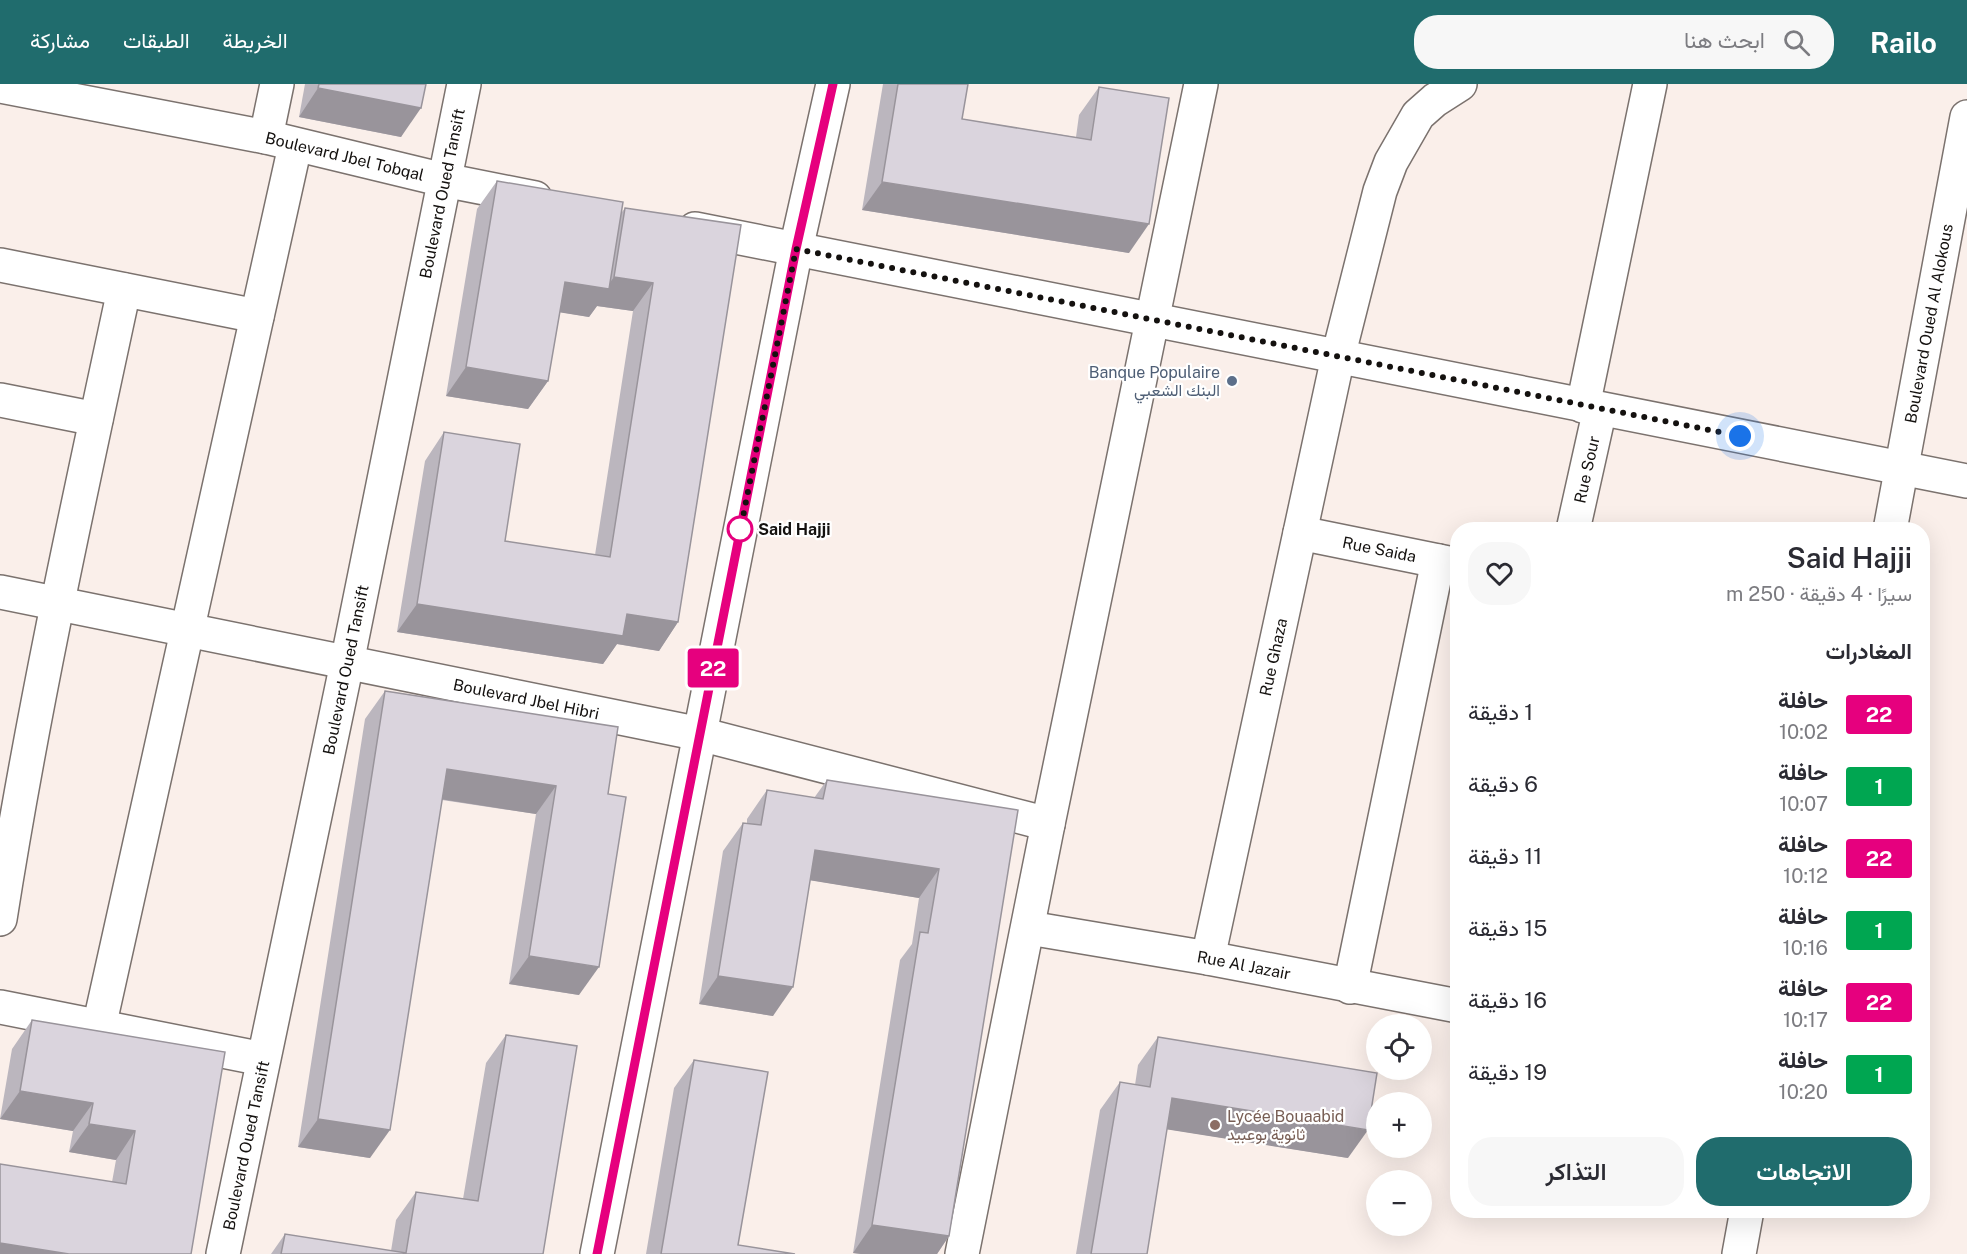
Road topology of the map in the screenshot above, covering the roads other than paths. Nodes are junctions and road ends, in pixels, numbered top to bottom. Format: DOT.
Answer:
graph roads {
  1 [pos="277,84"];
  2 [pos="464,84"];
  3 [pos="833,84"];
  4 [pos="1201,84"];
  5 [pos="1461,84"];
  6 [pos="1650,84"];
  7 [pos="0,86"];
  8 [pos="1967,117"];
  9 [pos="280,141"];
  10 [pos="444,180"];
  11 [pos="562,203"];
  12 [pos="667,224"];
  13 [pos="796,249"];
  14 [pos="0,265"];
  15 [pos="124,290"];
  16 [pos="257,316"];
  17 [pos="1151,320"];
  18 [pos="1338,357"];
  19 [pos="0,400"];
  20 [pos="1591,408"];
  21 [pos="96,419"];
  22 [pos="1904,468"];
  23 [pos="1967,481"];
  24 [pos="1574,522"];
  25 [pos="1892,522"];
  26 [pos="1300,533"];
  27 [pos="1448,563"];
  28 [pos="0,592"];
  29 [pos="57,604"];
  30 [pos="187,630"];
  31 [pos="347,663"];
  32 [pos="700,734"];
  33 [pos="8,817"];
  34 [pos="1048,824"];
  35 [pos="0,919"];
  36 [pos="1029,928"];
  37 [pos="1208,958"];
  38 [pos="1350,987"];
  39 [pos="1450,1005"];
  40 [pos="0,1007"];
  41 [pos="99,1027"];
  42 [pos="263,1059"];
  43 [pos="1747,1218"];
  44 [pos="224,1254"];
  45 [pos="597,1254"];
  46 [pos="962,1254"];
  47 [pos="1740,1254"];
  1 -- 9 [label="street"];
  2 -- 10 [label="street, Boulevard Oued Tansift"];
  3 -- 13 [label="street"];
  4 -- 17 [label="street"];
  5 -- 18 [label="street, Rue Ghaza"];
  6 -- 20 [label="street, Rue Sour"];
  7 -- 9 [label="street, Boulevard Jbel Tobqal"];
  8 -- 22 [label="street, Boulevard Oued Al Alokous"];
  9 -- 10 [label="street, Boulevard Jbel Tobqal"];
  9 -- 16 [label="street"];
  10 -- 11 [label="street, Boulevard Jbel Tobqal"];
  10 -- 31 [label="street, Boulevard Oued Tansift"];
  12 -- 13 [label="street"];
  13 -- 17 [label="street"];
  13 -- 32 [label="street"];
  14 -- 15 [label="street"];
  15 -- 16 [label="street"];
  15 -- 21 [label="street"];
  16 -- 30 [label="street"];
  17 -- 18 [label="street"];
  17 -- 34 [label="street"];
  18 -- 20 [label="street"];
  18 -- 26 [label="street, Rue Ghaza"];
  19 -- 21 [label="street"];
  20 -- 22 [label="street"];
  20 -- 24 [label="street, Rue Sour"];
  21 -- 29 [label="street"];
  22 -- 23 [label="street"];
  22 -- 25 [label="street, Boulevard Oued Al Alokous"];
  26 -- 27 [label="street, Rue Saida"];
  26 -- 37 [label="street, Rue Ghaza"];
  27 -- 38 [label="street"];
  28 -- 29 [label="street, Boulevard Jbel Hibri"];
  29 -- 30 [label="street, Boulevard Jbel Hibri"];
  29 -- 33 [label="street"];
  30 -- 31 [label="street, Boulevard Jbel Hibri"];
  30 -- 41 [label="street"];
  31 -- 32 [label="street, Boulevard Jbel Hibri"];
  31 -- 42 [label="street, Boulevard Oued Tansift"];
  32 -- 34 [label="street, Boulevard Jbel Hibri"];
  32 -- 45 [label="street"];
  33 -- 35 [label="street"];
  34 -- 36 [label="street"];
  36 -- 37 [label="street, Rue Al Jazair"];
  36 -- 46 [label="street"];
  37 -- 38 [label="street, Rue Al Jazair"];
  38 -- 39 [label="street, Rue Al Jazair"];
  40 -- 41 [label="street"];
  41 -- 42 [label="street"];
  42 -- 44 [label="street, Boulevard Oued Tansift"];
  43 -- 47 [label="street"];
}
